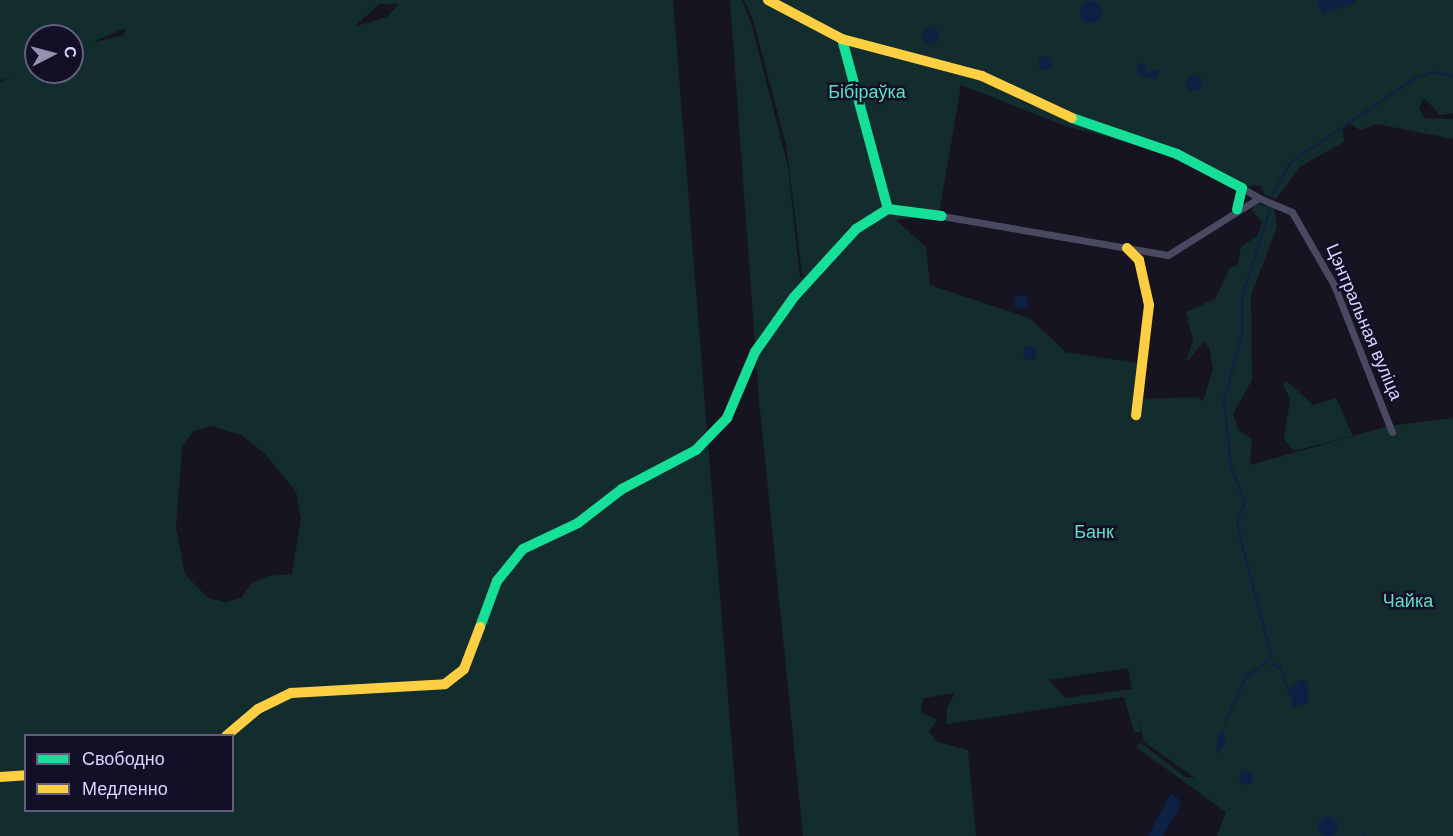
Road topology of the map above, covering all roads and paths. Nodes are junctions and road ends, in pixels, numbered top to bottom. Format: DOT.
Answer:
graph roads {
  1 [pos="768,0"];
  2 [pos="842,39"];
  3 [pos="1242,188"];
  4 [pos="1259,198"];
  5 [pos="888,209"];
  6 [pos="1237,209"];
  7 [pos="942,216"];
  8 [pos="1127,248"];
  9 [pos="1136,415"];
  10 [pos="1392,432"];
  11 [pos="227,734"];
  12 [pos="24,775"];
  13 [pos="0,777"];
  1 -- 2 [label="street"];
  2 -- 3 [label="street"];
  2 -- 5 [label="street"];
  3 -- 4 [label="street, Цэнтральная вуліца"];
  3 -- 6 [label="street"];
  4 -- 6 [label="street"];
  4 -- 10 [label="street, Цэнтральная вуліца"];
  5 -- 7 [label="street"];
  5 -- 11 [label="street"];
  6 -- 8 [label="street"];
  7 -- 8 [label="street"];
  8 -- 9 [label="street"];
  12 -- 13 [label="street"];
}
